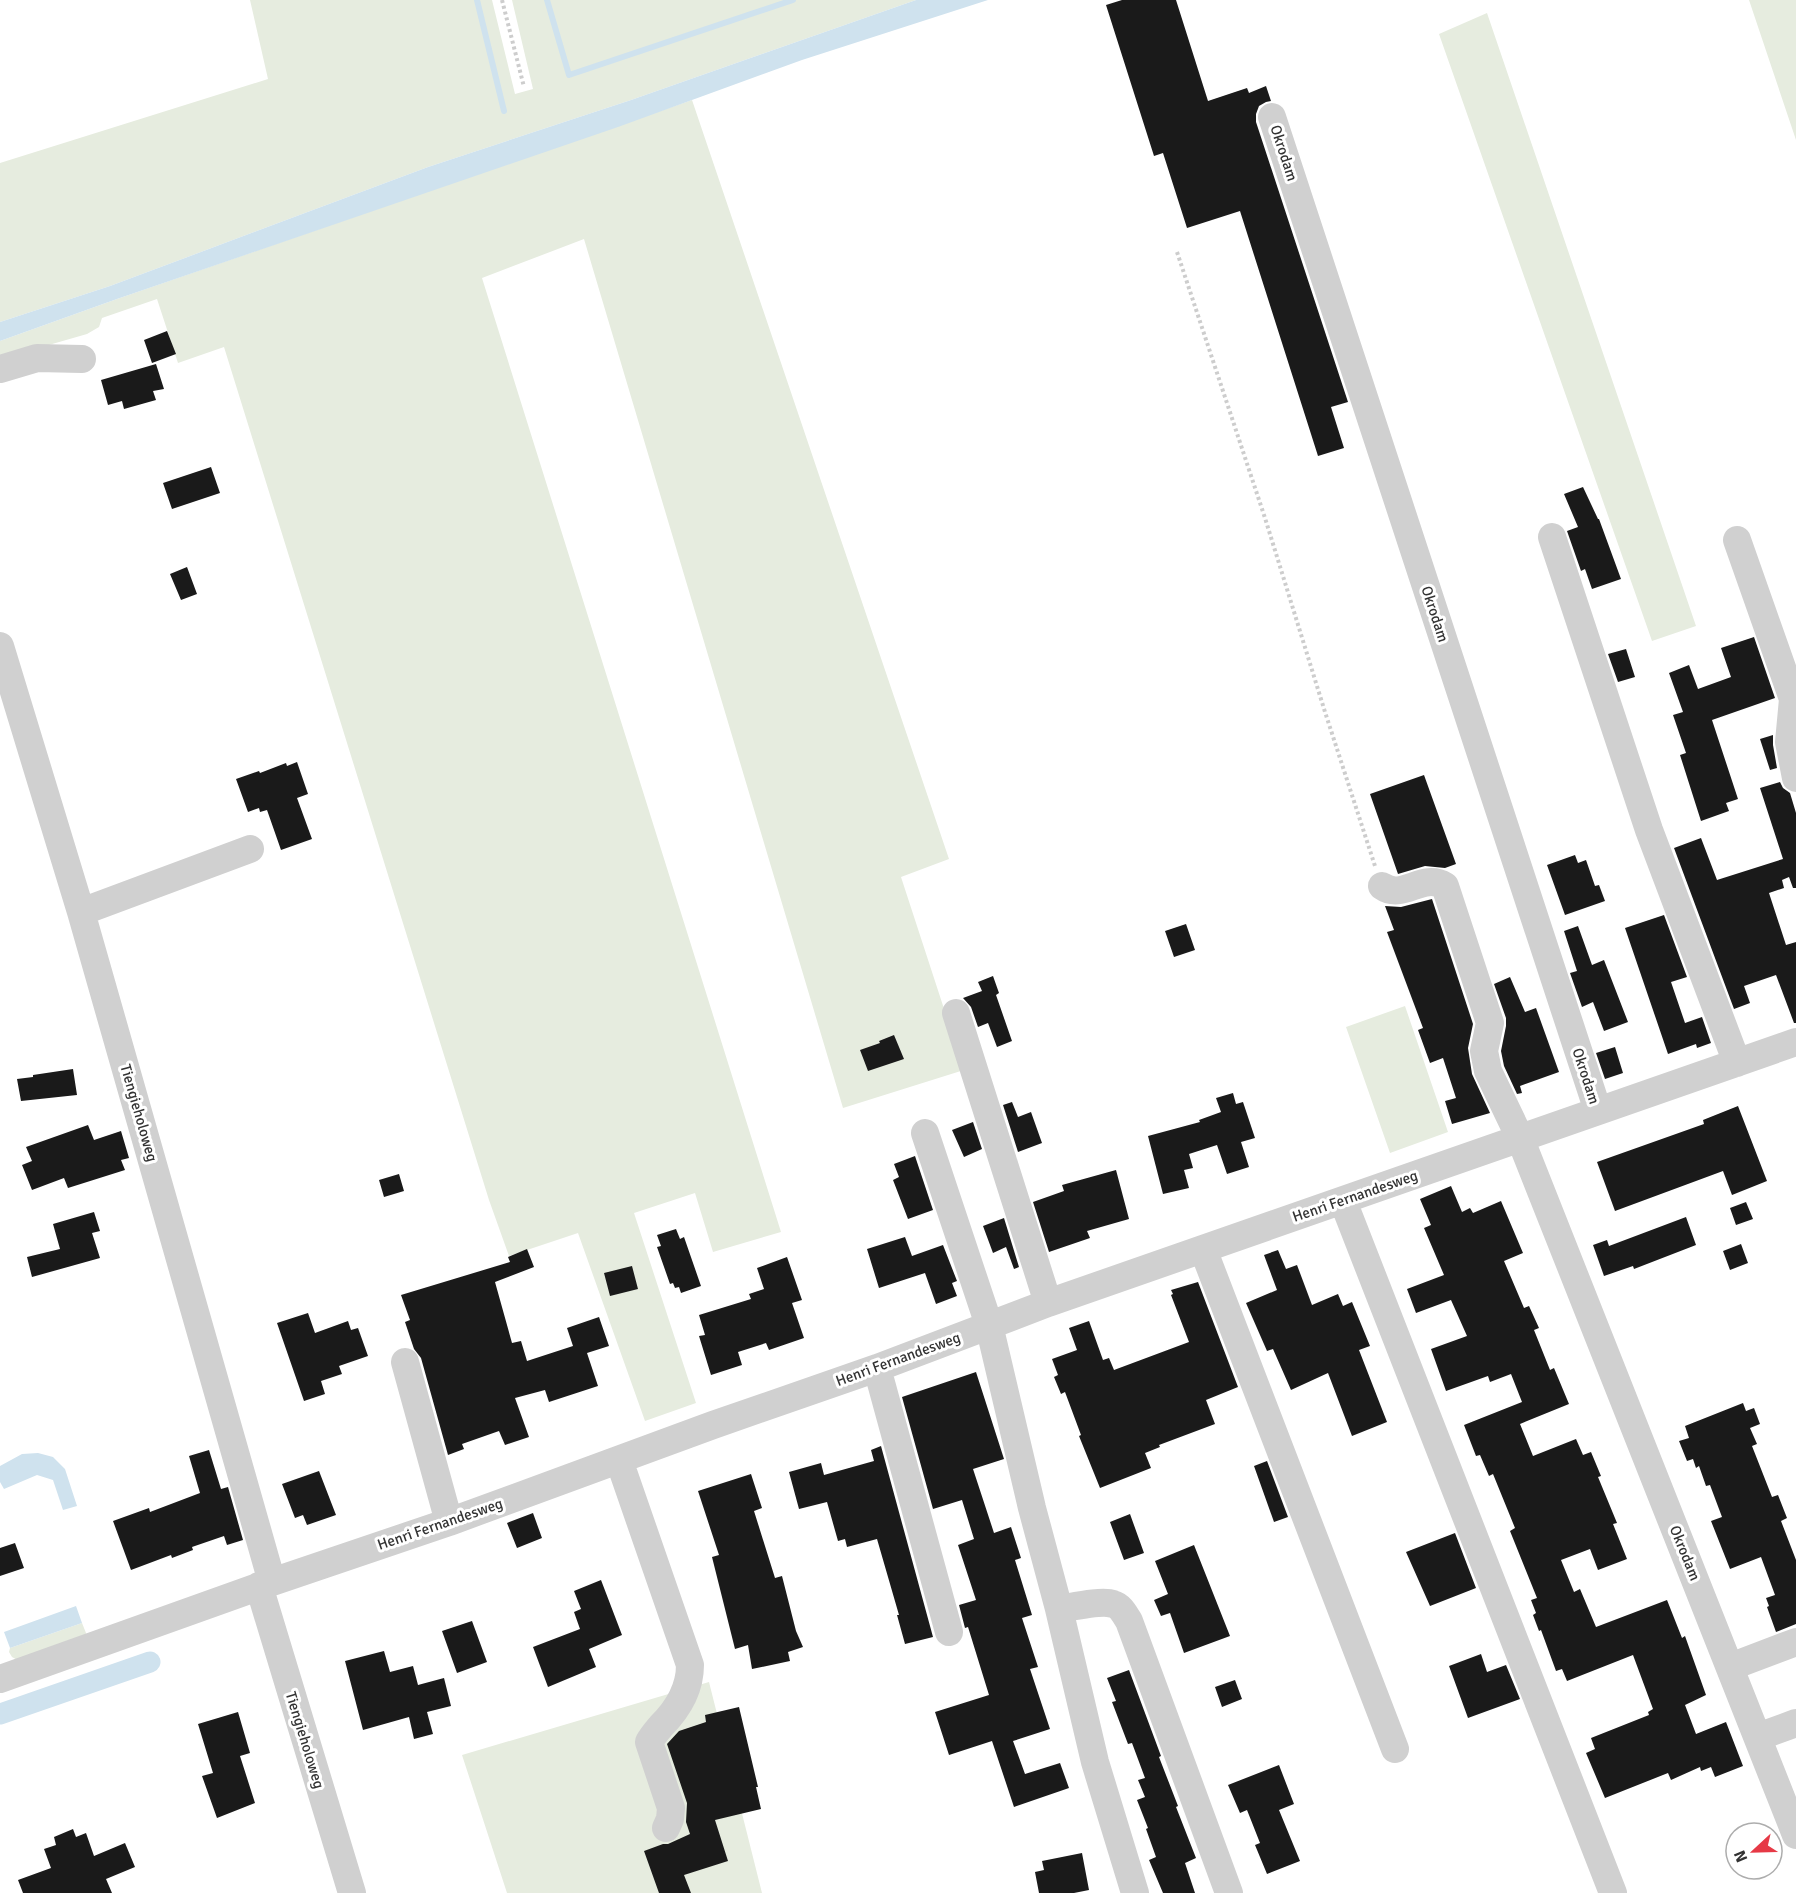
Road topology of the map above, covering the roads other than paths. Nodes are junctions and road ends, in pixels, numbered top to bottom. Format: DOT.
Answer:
graph roads {
  1 [pos="1272,117"];
  2 [pos="82,358"];
  3 [pos="0,369"];
  4 [pos="1552,537"];
  5 [pos="1737,540"];
  6 [pos="0,646"];
  7 [pos="1796,778"];
  8 [pos="250,849"];
  9 [pos="1382,886"];
  10 [pos="81,912"];
  11 [pos="956,1013"];
  12 [pos="1796,1042"];
  13 [pos="1737,1063"];
  14 [pos="1598,1112"];
  15 [pos="925,1133"];
  16 [pos="1520,1138"];
  17 [pos="1343,1201"];
  18 [pos="1203,1249"];
  19 [pos="1048,1303"];
  20 [pos="989,1325"];
  21 [pos="405,1362"];
  22 [pos="877,1368"];
  23 [pos="619,1460"];
  24 [pos="449,1522"];
  25 [pos="265,1584"];
  26 [pos="1059,1609"];
  27 [pos="949,1632"];
  28 [pos="1796,1642"];
  29 [pos="1730,1667"];
  30 [pos="0,1679"];
  31 [pos="1796,1723"];
  32 [pos="1758,1737"];
  33 [pos="1395,1749"];
  34 [pos="666,1828"];
  35 [pos="1796,1835"];
  36 [pos="352,1893"];
  37 [pos="1135,1893"];
  38 [pos="1229,1893"];
  39 [pos="1613,1893"];
  1 -- 14 [label="street, Okrodam"];
  2 -- 3 [label="street"];
  4 -- 13 [label="street"];
  5 -- 7 [label="street"];
  6 -- 10 [label="street, Tiengieholoweg"];
  8 -- 10 [label="street"];
  9 -- 16 [label="street, Okrodam"];
  10 -- 25 [label="street, Tiengieholoweg"];
  11 -- 19 [label="street"];
  12 -- 13 [label="street, Henri Fernandesweg"];
  13 -- 14 [label="street, Henri Fernandesweg"];
  14 -- 16 [label="street, Henri Fernandesweg"];
  15 -- 20 [label="street"];
  16 -- 17 [label="street, Henri Fernandesweg"];
  16 -- 29 [label="street, Okrodam"];
  17 -- 18 [label="street, Henri Fernandesweg"];
  17 -- 39 [label="street"];
  18 -- 19 [label="street, Henri Fernandesweg"];
  18 -- 33 [label="street"];
  19 -- 20 [label="street, Henri Fernandesweg"];
  20 -- 22 [label="street, Henri Fernandesweg"];
  20 -- 26 [label="street"];
  21 -- 24 [label="street"];
  22 -- 23 [label="street, Henri Fernandesweg"];
  22 -- 27 [label="street"];
  23 -- 24 [label="street, Henri Fernandesweg"];
  23 -- 34 [label="street"];
  24 -- 25 [label="street, Henri Fernandesweg"];
  25 -- 30 [label="street, Henri Fernandesweg"];
  25 -- 36 [label="street, Tiengieholoweg"];
  26 -- 37 [label="street"];
  26 -- 38 [label="street"];
  28 -- 29 [label="street"];
  29 -- 32 [label="street, Okrodam"];
  31 -- 32 [label="street"];
  32 -- 35 [label="street, Okrodam"];
}
